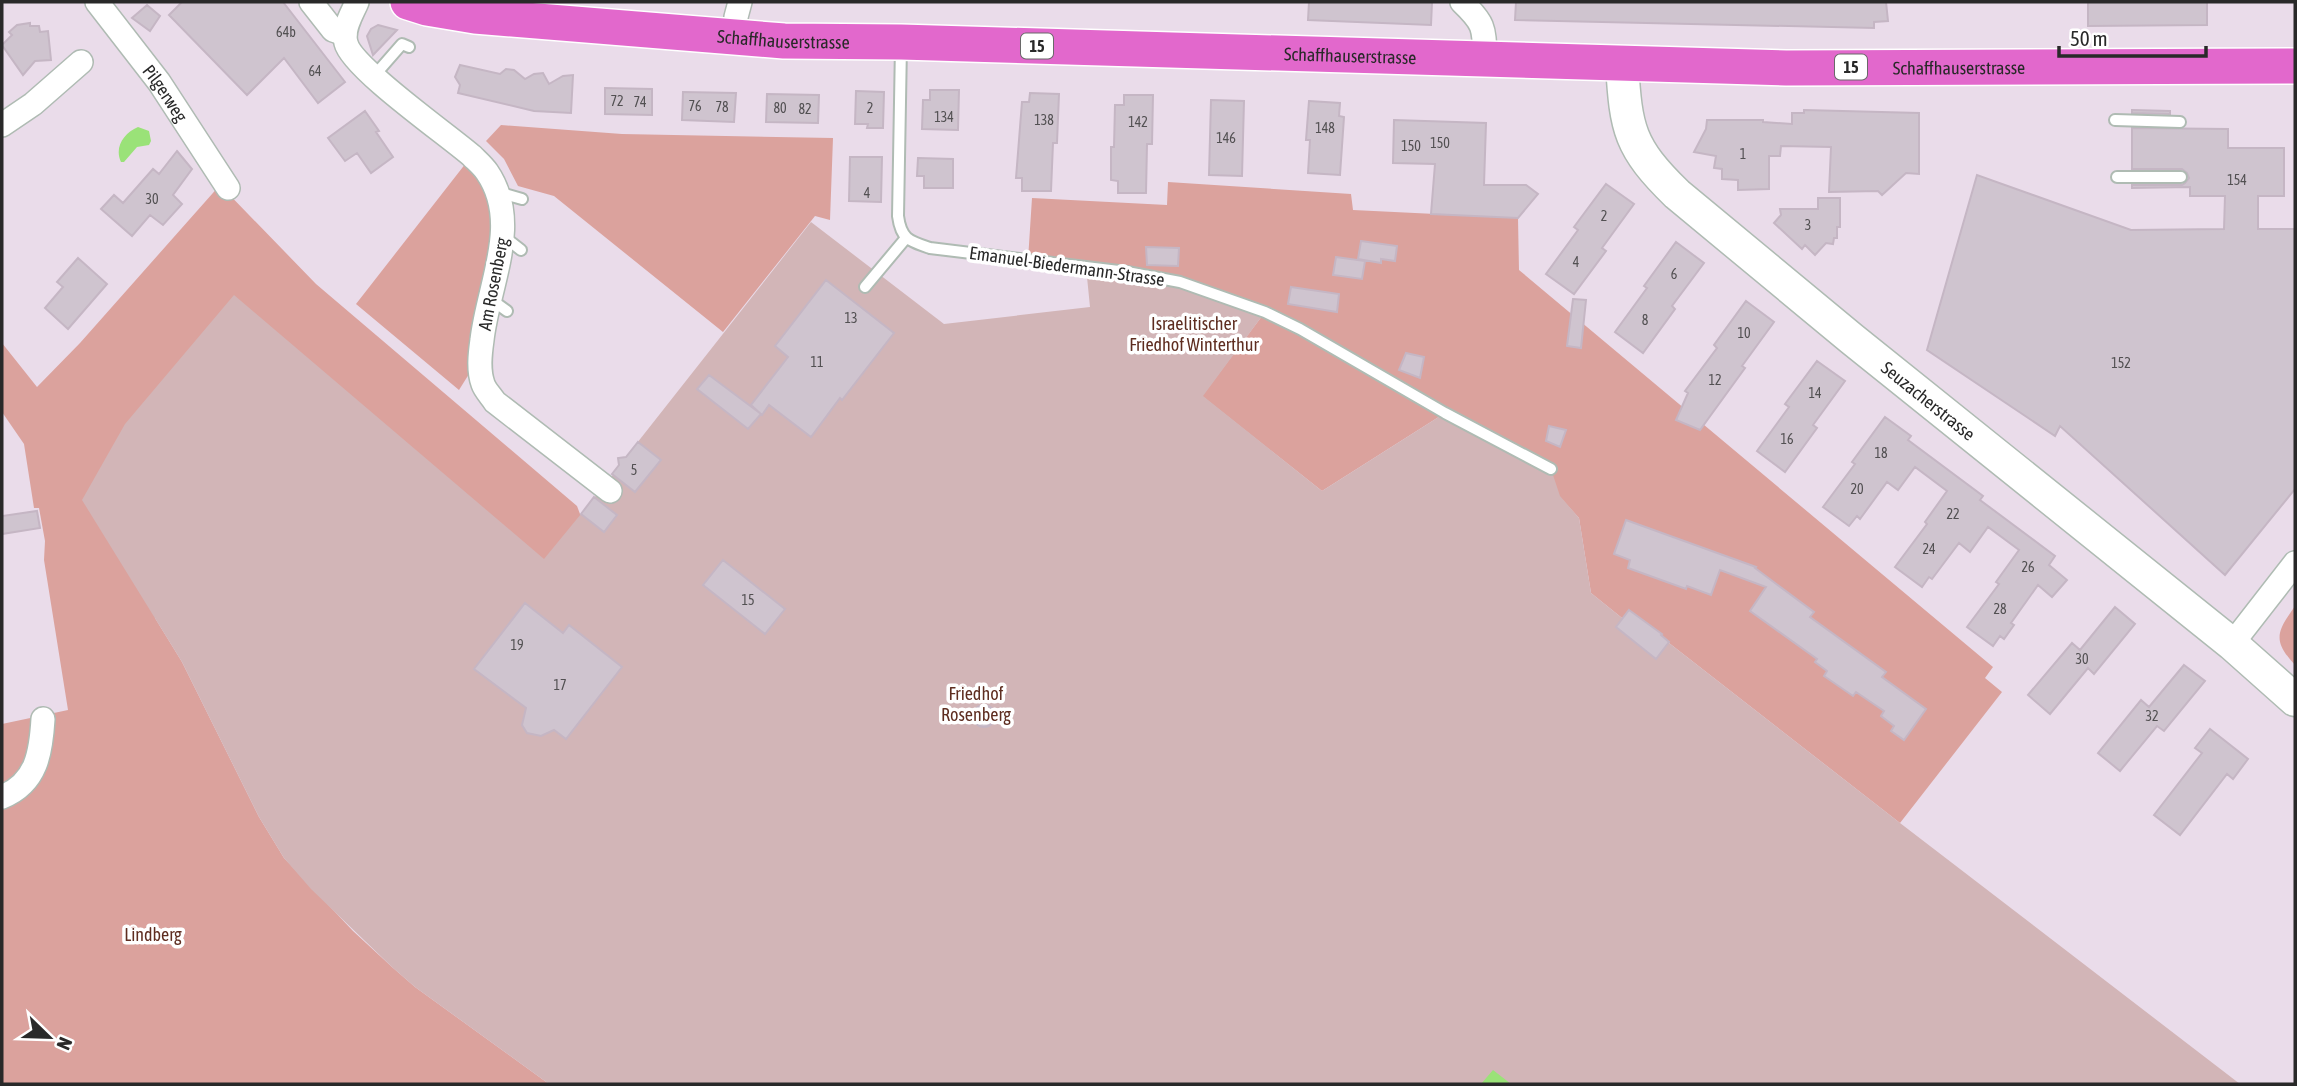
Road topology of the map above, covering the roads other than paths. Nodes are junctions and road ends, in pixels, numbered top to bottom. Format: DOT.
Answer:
graph roads {
  1 [pos="97,2"];
  2 [pos="311,2"];
  3 [pos="357,2"];
  4 [pos="408,2"];
  5 [pos="740,2"];
  6 [pos="1462,2"];
  7 [pos="345,34"];
  8 [pos="736,37"];
  9 [pos="901,42"];
  10 [pos="409,47"];
  11 [pos="1485,59"];
  12 [pos="81,62"];
  13 [pos="2295,63"];
  14 [pos="1622,64"];
  15 [pos="374,76"];
  16 [pos="2115,120"];
  17 [pos="2180,121"];
  18 [pos="2,125"];
  19 [pos="2117,177"];
  20 [pos="2181,177"];
  21 [pos="228,188"];
  22 [pos="497,192"];
  23 [pos="522,200"];
  24 [pos="906,238"];
  25 [pos="865,287"];
  26 [pos="1550,470"];
  27 [pos="610,491"];
  28 [pos="2295,563"];
  29 [pos="2232,644"];
  30 [pos="2295,700"];
  31 [pos="43,719"];
  32 [pos="2,797"];
  1 -- 21 [label="street, Pilgerweg"];
  2 -- 7 [label="street"];
  3 -- 7 [label="street"];
  4 -- 8 [label="main road, Schaffhauserstrasse / 15"];
  5 -- 8 [label="street"];
  6 -- 11 [label="street"];
  7 -- 15 [label="street, Am Rosenberg"];
  8 -- 9 [label="main road, Schaffhauserstrasse / 15"];
  9 -- 11 [label="main road, Schaffhauserstrasse / 15"];
  9 -- 24 [label="lane"];
  10 -- 15 [label="lane"];
  11 -- 14 [label="main road, Schaffhauserstrasse / 15"];
  12 -- 18 [label="street"];
  13 -- 14 [label="main road, Schaffhauserstrasse / 15"];
  14 -- 29 [label="main road, Seuzacherstrasse"];
  15 -- 22 [label="street, Am Rosenberg"];
  16 -- 17 [label="lane"];
  19 -- 20 [label="lane"];
  22 -- 23 [label="lane"];
  22 -- 27 [label="street, Am Rosenberg"];
  24 -- 25 [label="lane"];
  24 -- 26 [label="lane, Emanuel-Biedermann-Strasse"];
  28 -- 29 [label="street"];
  29 -- 30 [label="main road, Seuzacherstrasse"];
  31 -- 32 [label="street"];
}
